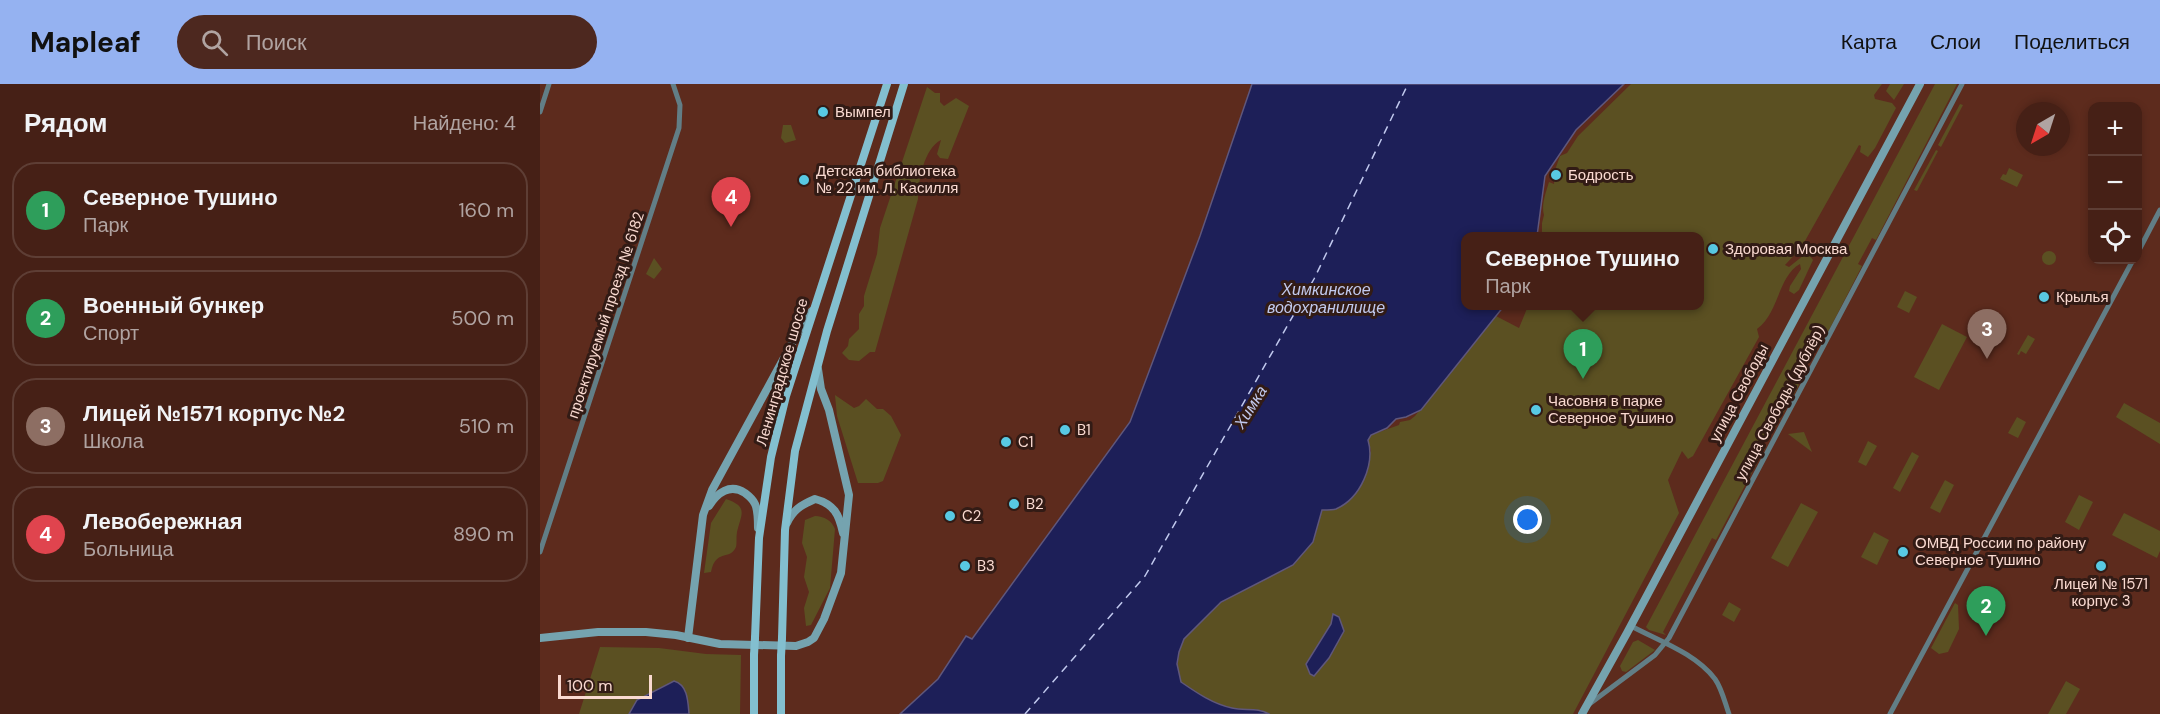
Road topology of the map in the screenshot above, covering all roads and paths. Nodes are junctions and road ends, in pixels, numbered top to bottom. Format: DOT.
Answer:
graph roads {
  1 [pos="549,84"];
  2 [pos="673,84"];
  3 [pos="887,84"];
  4 [pos="904,84"];
  5 [pos="1920,84"];
  6 [pos="1962,84"];
  7 [pos="540,112"];
  8 [pos="2160,210"];
  9 [pos="2142,244"];
  10 [pos="2131,264"];
  11 [pos="815,308"];
  12 [pos="817,362"];
  13 [pos="703,515"];
  14 [pos="785,530"];
  15 [pos="759,538"];
  16 [pos="844,541"];
  17 [pos="540,552"];
  18 [pos="1631,626"];
  19 [pos="540,638"];
  20 [pos="688,638"];
  21 [pos="1665,643"];
  22 [pos="1584,710"];
  23 [pos="754,714"];
  24 [pos="781,714"];
  25 [pos="1729,714"];
  26 [pos="1890,714"];
  1 -- 7 [label="street"];
  2 -- 17 [label="street, проектируемый проезд № 6182"];
  3 -- 11 [label="main road, Ленинградское шоссе"];
  4 -- 12 [label="main road, Ленинградское шоссе"];
  5 -- 18 [label="street, улица Свободы"];
  6 -- 21 [label="street, улица Свободы (дублёр)"];
  8 -- 9 [label="street"];
  10 -- 26 [label="street"];
  11 -- 13 [label="street"];
  11 -- 15 [label="main road, Ленинградское шоссе"];
  12 -- 14 [label="main road, Ленинградское шоссе"];
  12 -- 16 [label="street"];
  13 -- 15 [label="street"];
  13 -- 20 [label="street"];
  14 -- 16 [label="street"];
  14 -- 24 [label="main road, Ленинградское шоссе, bridge"];
  15 -- 23 [label="main road, Ленинградское шоссе, bridge"];
  16 -- 20 [label="street"];
  18 -- 21 [label="street"];
  18 -- 22 [label="street, улица Свободы"];
  19 -- 20 [label="street"];
  21 -- 22 [label="street, улица Свободы (дублёр)"];
  21 -- 25 [label="street"];
}
